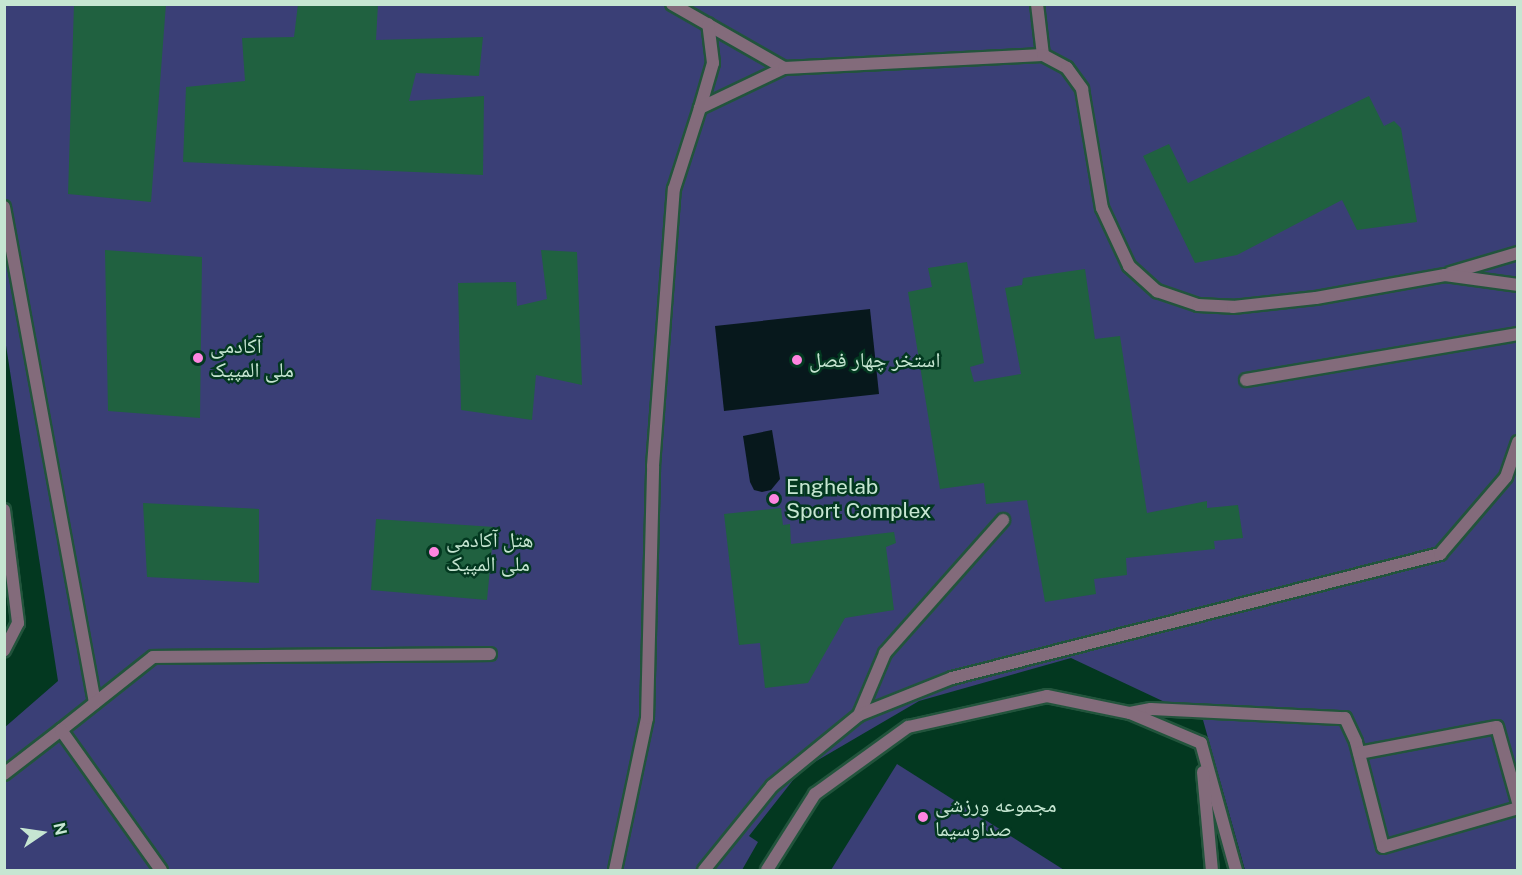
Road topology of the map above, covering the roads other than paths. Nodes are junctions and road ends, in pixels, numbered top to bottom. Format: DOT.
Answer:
graph roads {
  1 [pos="672,4"];
  2 [pos="1037,4"];
  3 [pos="708,24"];
  4 [pos="1042,55"];
  5 [pos="784,68"];
  6 [pos="700,108"];
  7 [pos="4,207"];
  8 [pos="1518,253"];
  9 [pos="1445,275"];
  10 [pos="1518,285"];
  11 [pos="1518,334"];
  12 [pos="1246,380"];
  13 [pos="1518,442"];
  14 [pos="4,510"];
  15 [pos="1003,520"];
  16 [pos="4,651"];
  17 [pos="490,654"];
  18 [pos="95,703"];
  19 [pos="1130,713"];
  20 [pos="860,715"];
  21 [pos="61,730"];
  22 [pos="1201,744"];
  23 [pos="1359,753"];
  24 [pos="4,774"];
  25 [pos="1518,802"];
  26 [pos="1518,808"];
  27 [pos="160,870"];
  28 [pos="615,870"];
  29 [pos="704,870"];
  30 [pos="767,870"];
  31 [pos="1212,870"];
  32 [pos="1236,870"];
  1 -- 3 [label="lane"];
  2 -- 4 [label="lane"];
  3 -- 5 [label="lane"];
  3 -- 6 [label="lane"];
  4 -- 5 [label="lane"];
  4 -- 9 [label="lane"];
  5 -- 6 [label="lane"];
  6 -- 28 [label="lane"];
  7 -- 18 [label="lane"];
  8 -- 9 [label="lane"];
  9 -- 10 [label="lane"];
  11 -- 12 [label="lane"];
  13 -- 20 [label="lane"];
  14 -- 16 [label="lane"];
  15 -- 20 [label="lane"];
  17 -- 18 [label="lane"];
  18 -- 21 [label="lane"];
  19 -- 22 [label="lane"];
  19 -- 23 [label="lane"];
  19 -- 30 [label="lane"];
  20 -- 29 [label="lane"];
  21 -- 24 [label="lane"];
  21 -- 27 [label="lane"];
  22 -- 31 [label="lane"];
  22 -- 32 [label="lane"];
  23 -- 25 [label="lane"];
  23 -- 26 [label="lane"];
}
